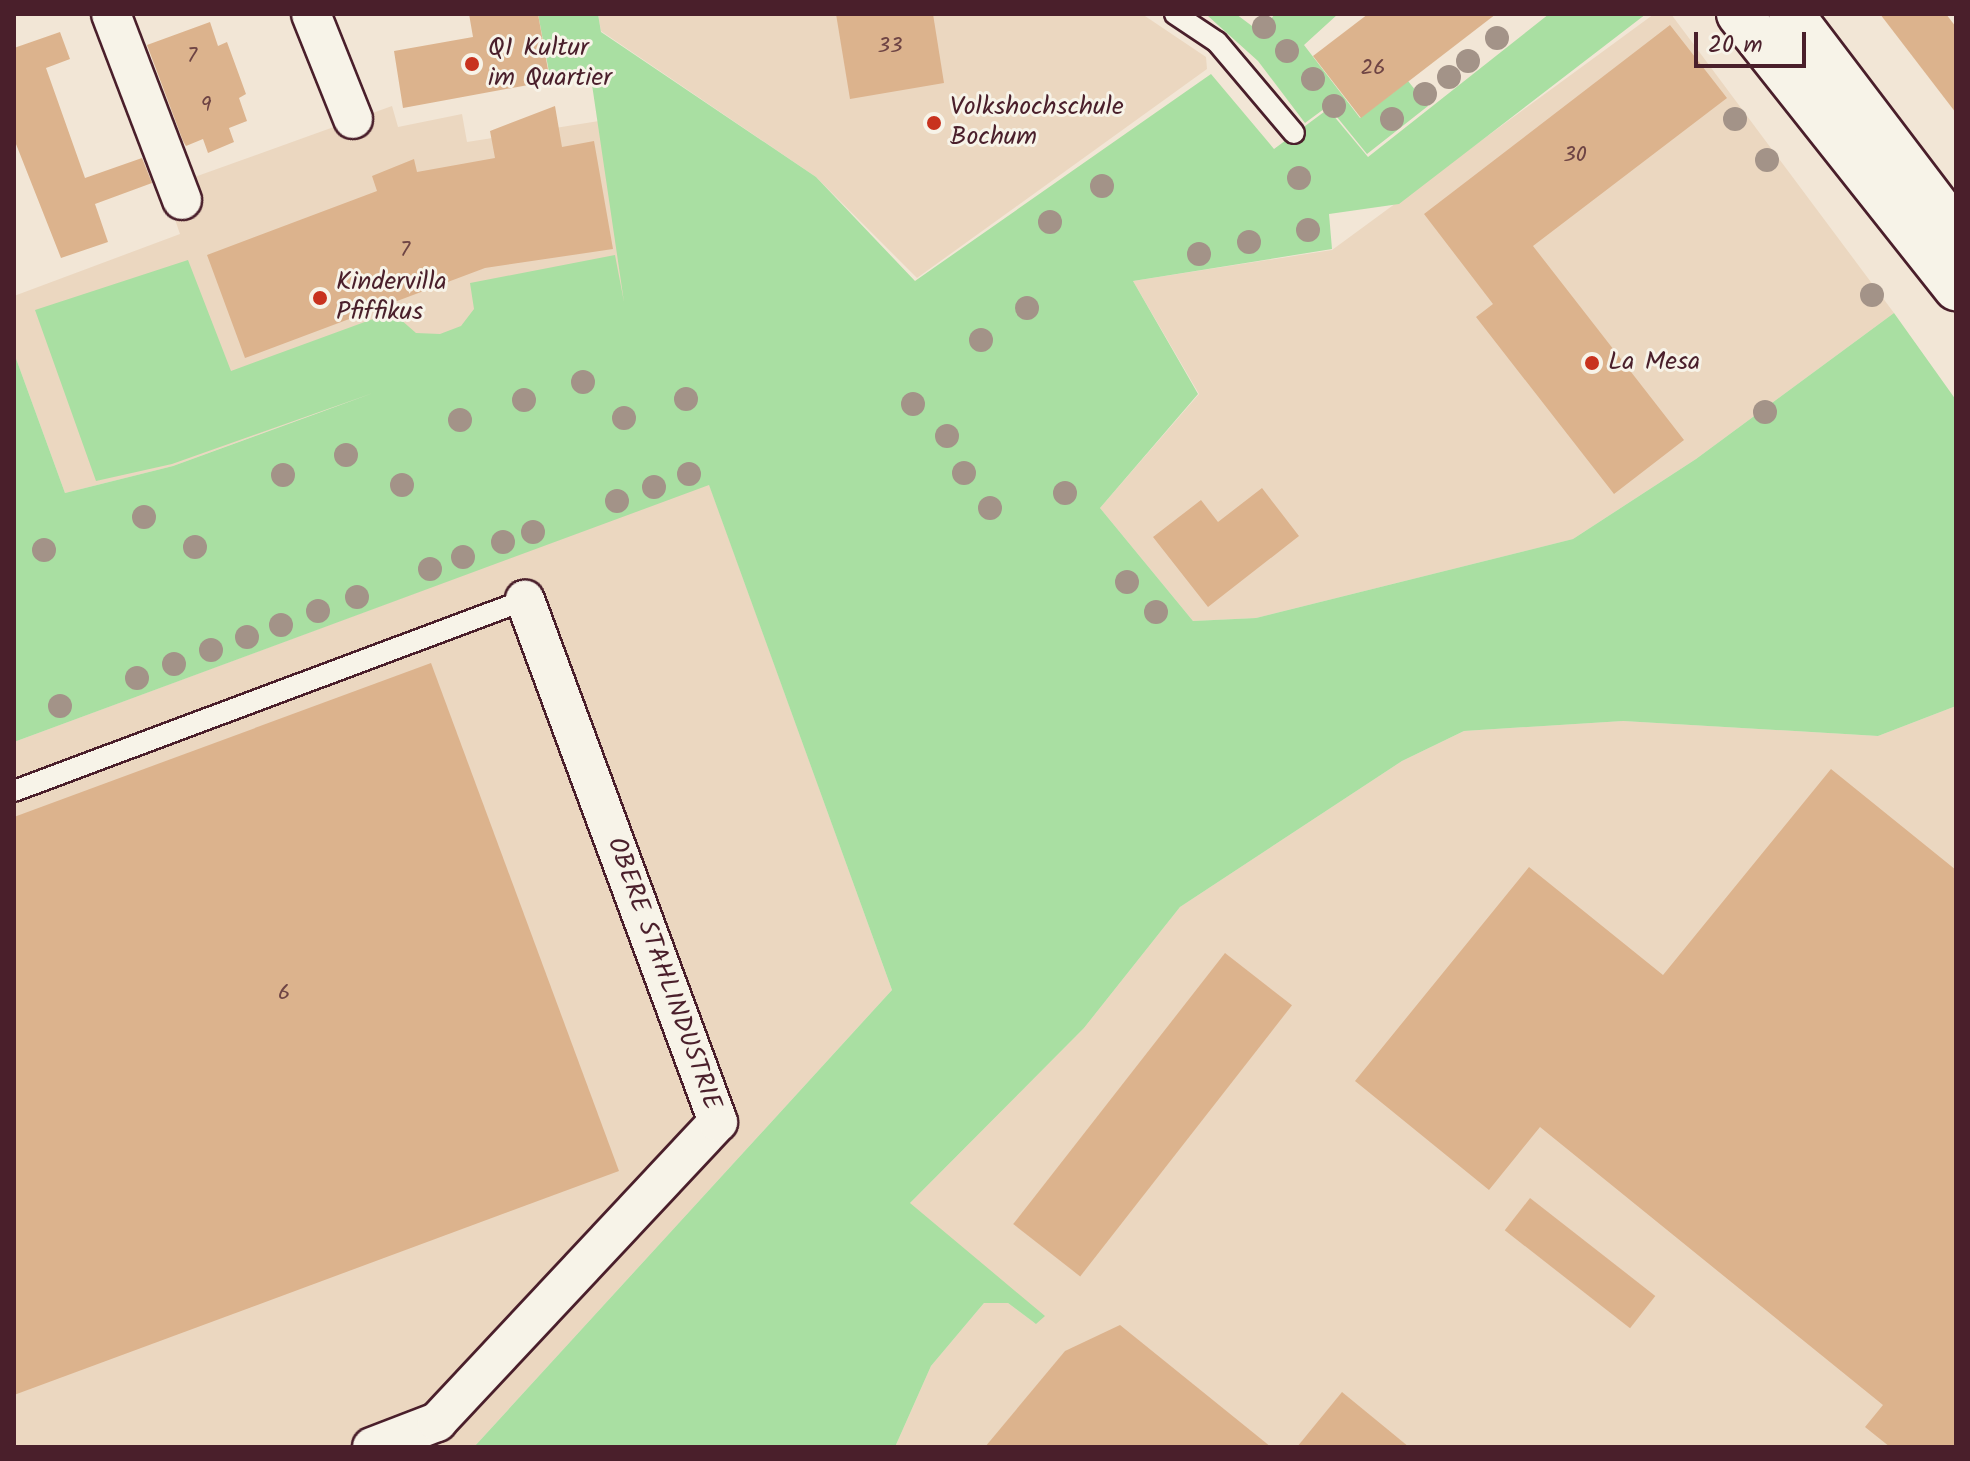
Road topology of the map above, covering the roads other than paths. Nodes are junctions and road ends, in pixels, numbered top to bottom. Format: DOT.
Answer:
graph roads {
  1 [pos="111,14"];
  2 [pos="311,14"];
  3 [pos="1175,14"];
  4 [pos="1739,14"];
  5 [pos="1791,14"];
  6 [pos="353,119"];
  7 [pos="1294,133"];
  8 [pos="182,200"];
  9 [pos="1956,231"];
  10 [pos="1956,288"];
  11 [pos="525,600"];
  12 [pos="14,791"];
  13 [pos="372,1447"];
  1 -- 8 [label="street"];
  2 -- 6 [label="street"];
  3 -- 7 [label="lane"];
  4 -- 10 [label="street"];
  5 -- 9 [label="street"];
  11 -- 12 [label="lane"];
  11 -- 13 [label="street, OBERE STAHLINDUSTRIE"];
}
